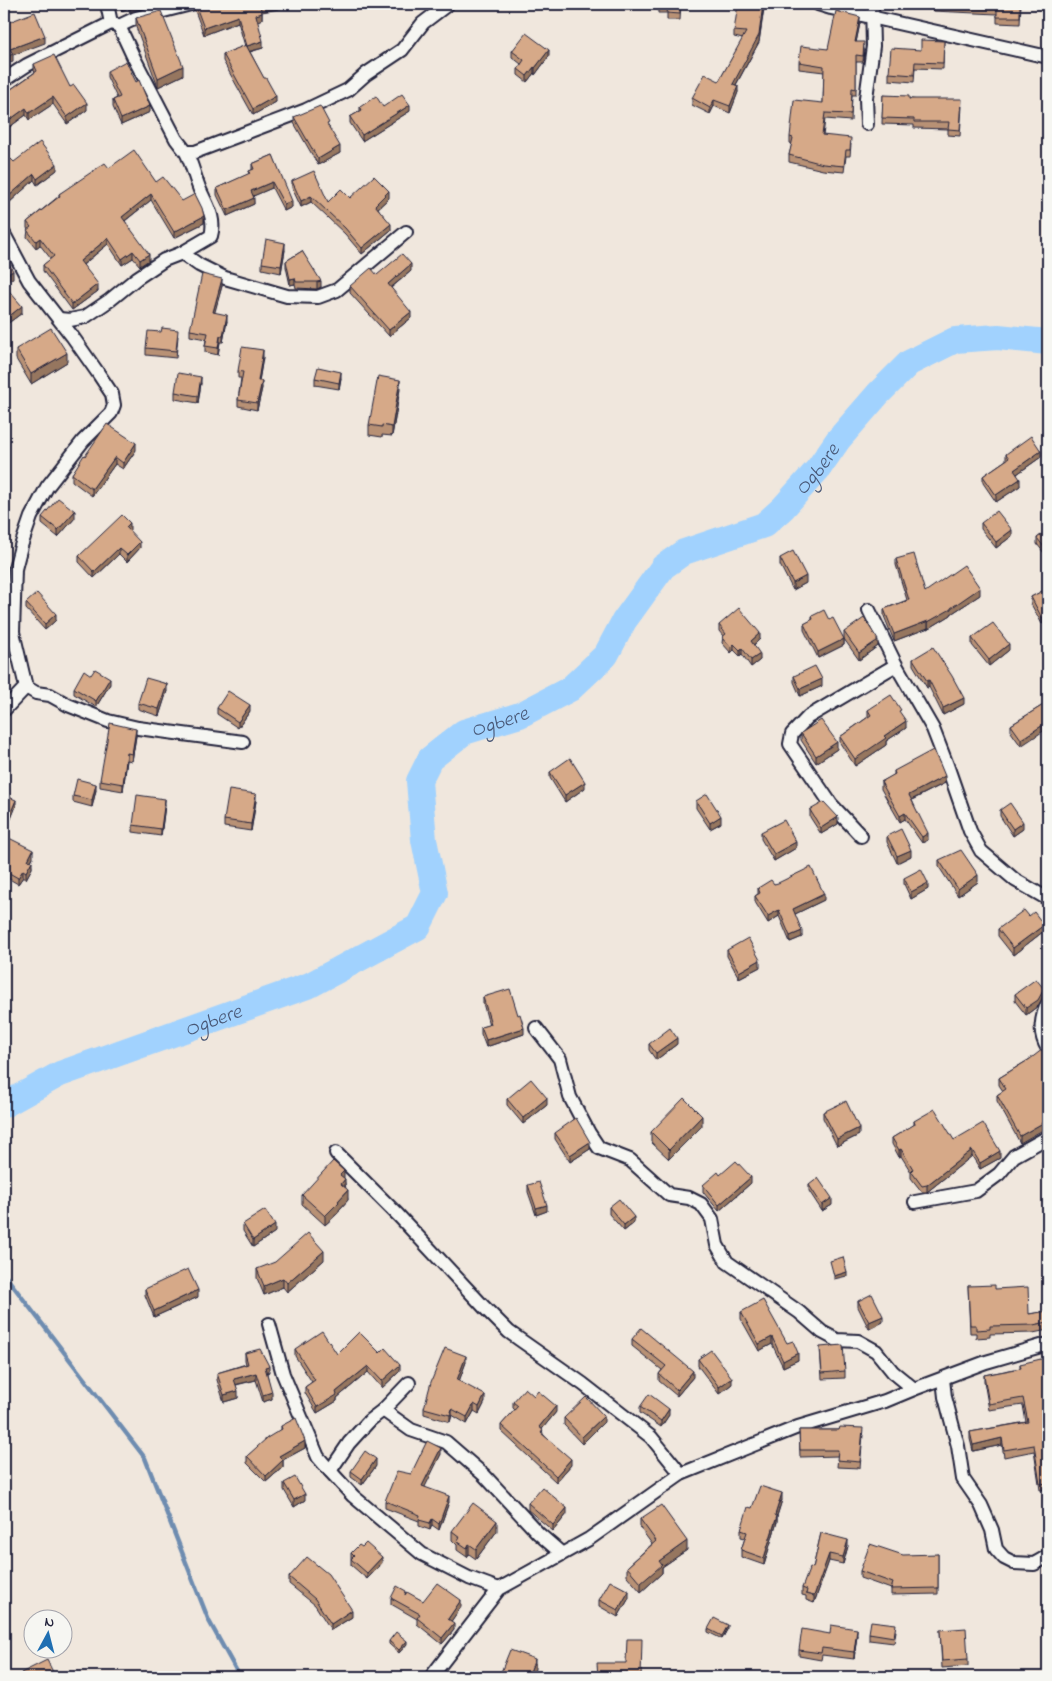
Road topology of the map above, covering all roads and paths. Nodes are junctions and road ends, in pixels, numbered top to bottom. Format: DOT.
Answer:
graph roads {
  1 [pos="107,4"];
  2 [pos="191,4"];
  3 [pos="448,4"];
  4 [pos="818,4"];
  5 [pos="872,10"];
  6 [pos="115,24"];
  7 [pos="1048,57"];
  8 [pos="4,80"];
  9 [pos="867,124"];
  10 [pos="186,152"];
  11 [pos="406,232"];
  12 [pos="4,234"];
  13 [pos="182,253"];
  14 [pos="59,319"];
  15 [pos="869,610"];
  16 [pos="896,665"];
  17 [pos="26,687"];
  18 [pos="4,710"];
  19 [pos="243,742"];
  20 [pos="862,836"];
  21 [pos="1048,899"];
  22 [pos="1048,1002"];
  23 [pos="536,1028"];
  24 [pos="1048,1049"];
  25 [pos="1048,1138"];
  26 [pos="336,1153"];
  27 [pos="915,1202"];
  28 [pos="269,1324"];
  29 [pos="1048,1344"];
  30 [pos="944,1379"];
  31 [pos="409,1383"];
  32 [pos="914,1389"];
  33 [pos="383,1410"];
  34 [pos="330,1471"];
  35 [pos="681,1474"];
  36 [pos="561,1553"];
  37 [pos="1048,1556"];
  38 [pos="499,1589"];
  39 [pos="431,1677"];
  1 -- 6 [label="street"];
  2 -- 6 [label="street"];
  3 -- 10 [label="street"];
  4 -- 5 [label="street"];
  5 -- 7 [label="street"];
  5 -- 9 [label="street"];
  6 -- 8 [label="street"];
  6 -- 10 [label="street"];
  10 -- 13 [label="street"];
  11 -- 13 [label="street"];
  12 -- 14 [label="street"];
  13 -- 14 [label="street"];
  14 -- 17 [label="street"];
  15 -- 16 [label="street"];
  16 -- 20 [label="street"];
  16 -- 21 [label="street"];
  17 -- 18 [label="street"];
  17 -- 19 [label="street"];
  22 -- 24 [label="street"];
  23 -- 32 [label="street"];
  25 -- 27 [label="street"];
  26 -- 35 [label="street"];
  28 -- 34 [label="street"];
  29 -- 30 [label="street"];
  30 -- 32 [label="street"];
  30 -- 37 [label="street"];
  31 -- 33 [label="street"];
  32 -- 35 [label="street"];
  33 -- 34 [label="street"];
  33 -- 36 [label="street"];
  34 -- 38 [label="street"];
  35 -- 36 [label="street"];
  36 -- 38 [label="street"];
  38 -- 39 [label="street"];
}
